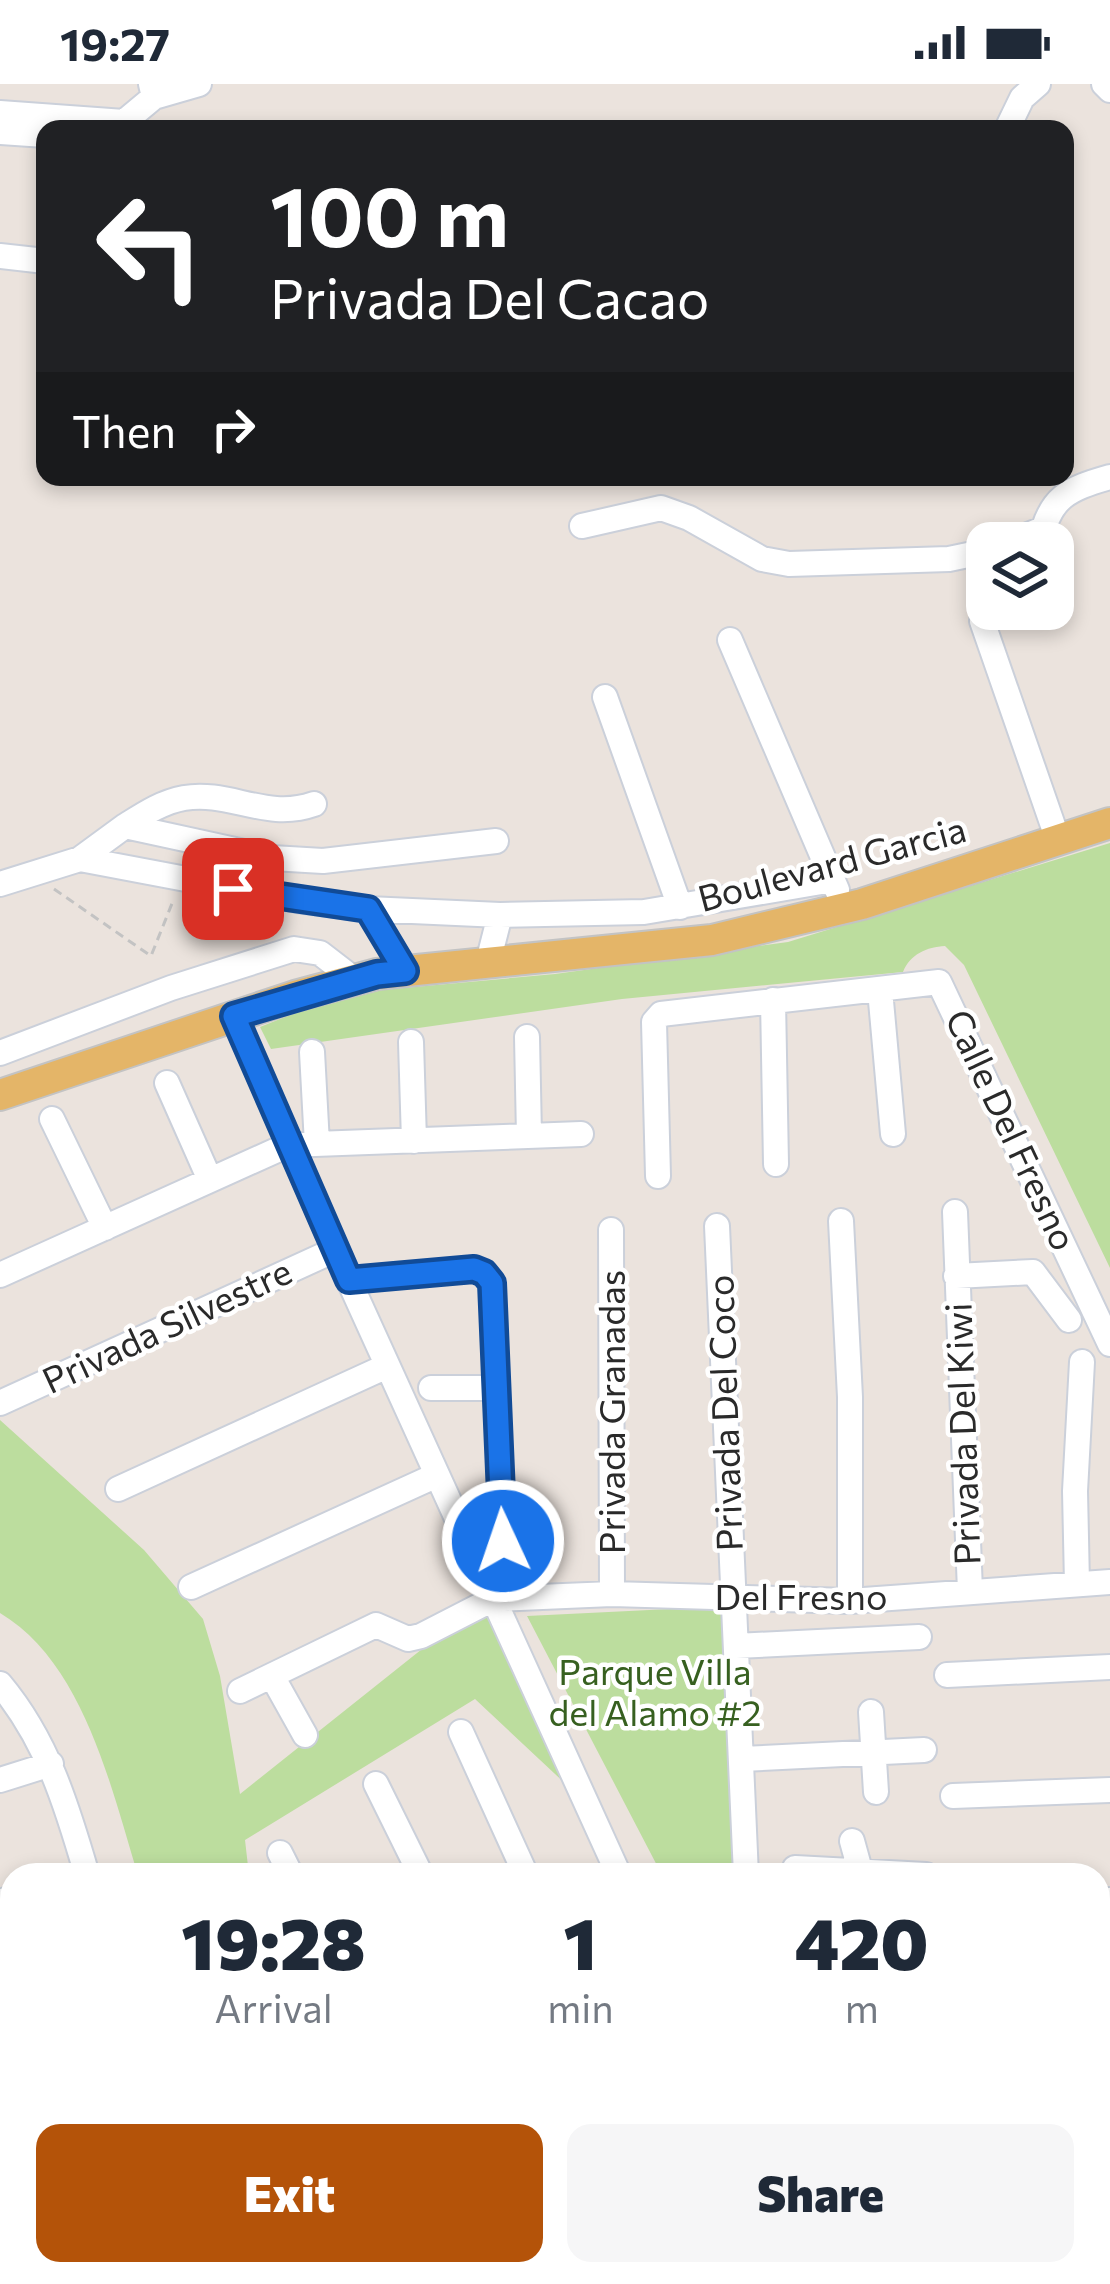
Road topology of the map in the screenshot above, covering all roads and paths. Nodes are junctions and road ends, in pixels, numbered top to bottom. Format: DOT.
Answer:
graph roads {
  1 [pos="199,84"];
  2 [pos="1037,84"];
  3 [pos="152,90"];
  4 [pos="0,113"];
  5 [pos="96,120"];
  6 [pos="126,120"];
  7 [pos="1011,120"];
  8 [pos="0,132"];
  9 [pos="36,134"];
  10 [pos="0,256"];
  11 [pos="36,260"];
  12 [pos="1110,477"];
  13 [pos="1048,522"];
  14 [pos="582,526"];
  15 [pos="966,555"];
  16 [pos="985,630"];
  17 [pos="730,640"];
  18 [pos="605,697"];
  19 [pos="314,804"];
  20 [pos="1110,823"];
  21 [pos="125,826"];
  22 [pos="1058,840"];
  23 [pos="496,841"];
  24 [pos="80,859"];
  25 [pos="30,873"];
  26 [pos="183,877"];
  27 [pos="0,884"];
  28 [pos="839,895"];
  29 [pos="680,908"];
  30 [pos="368,909"];
  31 [pos="644,912"];
  32 [pos="500,915"];
  33 [pos="647,946"];
  34 [pos="488,962"];
  35 [pos="405,971"];
  36 [pos="355,980"];
  37 [pos="880,989"];
  38 [pos="773,1000"];
  39 [pos="234,1016"];
  40 [pos="527,1036"];
  41 [pos="411,1042"];
  42 [pos="312,1052"];
  43 [pos="0,1053"];
  44 [pos="167,1084"];
  45 [pos="0,1095"];
  46 [pos="52,1119"];
  47 [pos="893,1134"];
  48 [pos="581,1135"];
  49 [pos="529,1136"];
  50 [pos="414,1141"];
  51 [pos="317,1144"];
  52 [pos="288,1145"];
  53 [pos="776,1164"];
  54 [pos="658,1176"];
  55 [pos="210,1180"];
  56 [pos="955,1212"];
  57 [pos="841,1221"];
  58 [pos="717,1226"];
  59 [pos="105,1228"];
  60 [pos="611,1230"];
  61 [pos="335,1250"];
  62 [pos="0,1275"];
  63 [pos="956,1276"];
  64 [pos="349,1280"];
  65 [pos="1070,1320"];
  66 [pos="1110,1344"];
  67 [pos="1082,1362"];
  68 [pos="387,1366"];
  69 [pos="431,1388"];
  70 [pos="495,1388"];
  71 [pos="0,1403"];
  72 [pos="437,1475"];
  73 [pos="118,1489"];
  74 [pos="503,1541"];
  75 [pos="1110,1582"];
  76 [pos="1077,1584"];
  77 [pos="191,1587"];
  78 [pos="970,1591"];
  79 [pos="612,1594"];
  80 [pos="493,1599"];
  81 [pos="733,1599"];
  82 [pos="850,1601"];
  83 [pos="919,1637"];
  84 [pos="736,1646"];
  85 [pos="1110,1667"];
  86 [pos="947,1675"];
  87 [pos="272,1676"];
  88 [pos="0,1684"];
  89 [pos="240,1691"];
  90 [pos="871,1712"];
  91 [pos="461,1732"];
  92 [pos="304,1735"];
  93 [pos="925,1750"];
  94 [pos="872,1754"];
  95 [pos="742,1759"];
  96 [pos="51,1764"];
  97 [pos="0,1780"];
  98 [pos="376,1784"];
  99 [pos="1110,1790"];
  100 [pos="876,1792"];
  101 [pos="953,1796"];
  102 [pos="852,1840"];
  103 [pos="82,1863"];
  104 [pos="415,1863"];
  105 [pos="521,1863"];
  106 [pos="614,1863"];
  107 [pos="746,1863"];
  108 [pos="858,1863"];
  1 -- 3 [label="street"];
  2 -- 7 [label="street"];
  3 -- 6 [label="street"];
  4 -- 5 [label="street"];
  8 -- 9 [label="street"];
  10 -- 11 [label="street"];
  12 -- 13 [label="street"];
  14 -- 15 [label="street"];
  16 -- 22 [label="street"];
  17 -- 28 [label="street"];
  18 -- 29 [label="street"];
  19 -- 21 [label="street"];
  20 -- 22 [label="main road, Boulevard Garcia"];
  21 -- 23 [label="street"];
  21 -- 24 [label="street"];
  22 -- 28 [label="main road, Boulevard Garcia"];
  24 -- 25 [label="street"];
  24 -- 26 [label="street"];
  25 -- 26 [label="path"];
  25 -- 27 [label="street"];
  26 -- 30 [label="street"];
  28 -- 29 [label="street"];
  28 -- 33 [label="main road, Boulevard Garcia"];
  29 -- 31 [label="street"];
  30 -- 32 [label="street"];
  30 -- 35 [label="street"];
  31 -- 32 [label="street"];
  31 -- 33 [label="street"];
  32 -- 34 [label="street"];
  33 -- 34 [label="main road, Boulevard Garcia"];
  34 -- 35 [label="main road, Boulevard Garcia"];
  35 -- 36 [label="main road, Boulevard Garcia"];
  36 -- 39 [label="main road, Boulevard Garcia"];
  36 -- 43 [label="street"];
  37 -- 38 [label="street"];
  37 -- 47 [label="street"];
  37 -- 66 [label="street, Calle Del Fresno"];
  38 -- 53 [label="street"];
  38 -- 54 [label="street"];
  39 -- 45 [label="main road, Boulevard Garcia"];
  39 -- 52 [label="street"];
  40 -- 49 [label="street"];
  41 -- 50 [label="street"];
  42 -- 51 [label="street"];
  44 -- 55 [label="street"];
  46 -- 59 [label="street"];
  48 -- 49 [label="street"];
  49 -- 50 [label="street"];
  50 -- 51 [label="street"];
  51 -- 52 [label="street"];
  52 -- 55 [label="street"];
  52 -- 61 [label="street"];
  55 -- 59 [label="street"];
  56 -- 63 [label="street, Privada Del Kiwi"];
  57 -- 82 [label="street"];
  58 -- 81 [label="street, Privada Del Coco"];
  59 -- 62 [label="street"];
  60 -- 79 [label="street, Privada Granadas"];
  61 -- 64 [label="street"];
  61 -- 71 [label="street, Privada Silvestre"];
  63 -- 65 [label="street, Privada Del Kiwi"];
  63 -- 78 [label="street, Privada Del Kiwi"];
  64 -- 68 [label="street"];
  64 -- 70 [label="street"];
  67 -- 76 [label="street"];
  68 -- 72 [label="street"];
  68 -- 73 [label="street"];
  69 -- 70 [label="street"];
  70 -- 74 [label="street"];
  72 -- 77 [label="street"];
  72 -- 80 [label="street"];
  75 -- 76 [label="street, Del Fresno"];
  76 -- 78 [label="street, Del Fresno"];
  78 -- 82 [label="street, Del Fresno"];
  79 -- 80 [label="street, Del Fresno"];
  79 -- 81 [label="street, Del Fresno"];
  80 -- 87 [label="street"];
  80 -- 106 [label="street"];
  81 -- 82 [label="street, Del Fresno"];
  81 -- 84 [label="street, Privada Del Coco"];
  83 -- 84 [label="street"];
  84 -- 95 [label="street, Privada Del Coco"];
  85 -- 86 [label="street"];
  87 -- 89 [label="street"];
  87 -- 92 [label="street"];
  88 -- 96 [label="street"];
  90 -- 94 [label="street"];
  91 -- 105 [label="street"];
  93 -- 94 [label="street"];
  94 -- 95 [label="street"];
  94 -- 100 [label="street"];
  95 -- 107 [label="street, Privada Del Coco"];
  96 -- 97 [label="street"];
  96 -- 103 [label="street"];
  98 -- 104 [label="street"];
  99 -- 101 [label="street"];
  102 -- 108 [label="street"];
}
